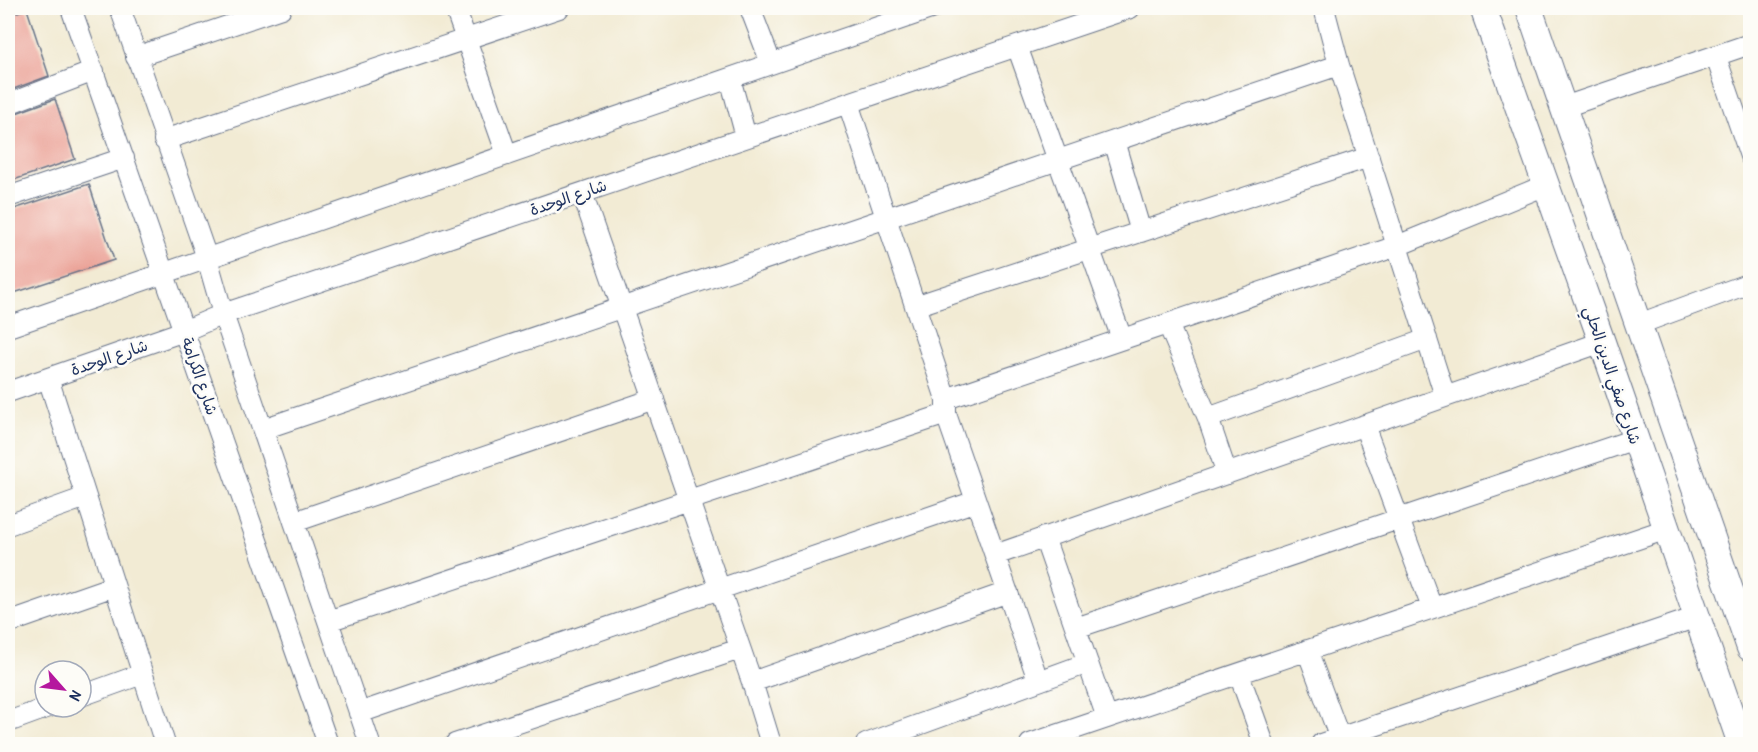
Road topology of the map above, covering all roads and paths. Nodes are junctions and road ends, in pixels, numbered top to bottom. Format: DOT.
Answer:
graph roads {
  1 [pos="71,8"];
  2 [pos="120,8"];
  3 [pos="281,8"];
  4 [pos="455,8"];
  5 [pos="559,8"];
  6 [pos="750,8"];
  7 [pos="933,8"];
  8 [pos="1130,8"];
  9 [pos="1324,8"];
  10 [pos="1483,8"];
  11 [pos="1529,8"];
  12 [pos="466,39"];
  13 [pos="1750,44"];
  14 [pos="1017,46"];
  15 [pos="136,57"];
  16 [pos="1716,57"];
  17 [pos="771,63"];
  18 [pos="1339,65"];
  19 [pos="93,71"];
  20 [pos="730,78"];
  21 [pos="848,103"];
  22 [pos="8,104"];
  23 [pos="1564,107"];
  24 [pos="746,137"];
  25 [pos="164,140"];
  26 [pos="1114,141"];
  27 [pos="507,155"];
  28 [pos="1368,156"];
  29 [pos="1750,156"];
  30 [pos="124,158"];
  31 [pos="1058,160"];
  32 [pos="1546,185"];
  33 [pos="582,193"];
  34 [pos="8,197"];
  35 [pos="886,218"];
  36 [pos="1141,231"];
  37 [pos="1397,246"];
  38 [pos="1090,248"];
  39 [pos="207,258"];
  40 [pos="164,273"];
  41 [pos="1750,283"];
  42 [pos="915,306"];
  43 [pos="622,307"];
  44 [pos="223,314"];
  45 [pos="1168,324"];
  46 [pos="1639,324"];
  47 [pos="8,327"];
  48 [pos="184,331"];
  49 [pos="1122,339"];
  50 [pos="1427,339"];
  51 [pos="1602,342"];
  52 [pos="48,378"];
  53 [pos="8,392"];
  54 [pos="1445,396"];
  55 [pos="654,399"];
  56 [pos="946,407"];
  57 [pos="1208,418"];
  58 [pos="1364,425"];
  59 [pos="263,429"];
  60 [pos="1635,439"];
  61 [pos="1227,474"];
  62 [pos="86,497"];
  63 [pos="689,500"];
  64 [pos="976,501"];
  65 [pos="1399,519"];
  66 [pos="294,522"];
  67 [pos="8,525"];
  68 [pos="1667,529"];
  69 [pos="1044,537"];
  70 [pos="995,555"];
  71 [pos="114,586"];
  72 [pos="720,589"];
  73 [pos="1008,592"];
  74 [pos="1432,608"];
  75 [pos="1697,617"];
  76 [pos="328,621"];
  77 [pos="8,623"];
  78 [pos="1076,628"];
  79 [pos="1750,648"];
  80 [pos="740,649"];
  81 [pos="1307,650"];
  82 [pos="1088,663"];
  83 [pos="142,674"];
  84 [pos="1239,675"];
  85 [pos="1038,680"];
  86 [pos="752,682"];
  87 [pos="93,692"];
  88 [pos="33,713"];
  89 [pos="359,713"];
  90 [pos="1107,718"];
  91 [pos="8,722"];
  92 [pos="1334,742"];
  93 [pos="1740,742"];
  94 [pos="165,744"];
  95 [pos="328,744"];
  96 [pos="370,744"];
  97 [pos="455,744"];
  98 [pos="769,744"];
  99 [pos="866,744"];
  100 [pos="1030,744"];
  101 [pos="1264,744"];
  1 -- 19 [label="street, شارع الكرامة"];
  2 -- 15 [label="street"];
  3 -- 15 [label="street"];
  4 -- 12 [label="street"];
  5 -- 12 [label="street"];
  6 -- 17 [label="street"];
  7 -- 17 [label="street"];
  8 -- 14 [label="street, شارع الوحدة"];
  9 -- 18 [label="street"];
  10 -- 32 [label="main road, شارع صفي الدين الحلي"];
  11 -- 23 [label="main road"];
  12 -- 25 [label="street"];
  12 -- 27 [label="street"];
  13 -- 16 [label="street"];
  14 -- 21 [label="street, شارع الوحدة"];
  14 -- 31 [label="street"];
  15 -- 25 [label="street"];
  16 -- 23 [label="street"];
  16 -- 29 [label="street"];
  17 -- 20 [label="street"];
  18 -- 26 [label="street"];
  18 -- 28 [label="street"];
  19 -- 22 [label="street"];
  19 -- 30 [label="street, شارع الكرامة"];
  20 -- 24 [label="street"];
  20 -- 27 [label="street"];
  21 -- 24 [label="street, شارع الوحدة"];
  21 -- 35 [label="street"];
  23 -- 46 [label="main road"];
  24 -- 33 [label="street, شارع الوحدة"];
  25 -- 39 [label="street"];
  26 -- 31 [label="street"];
  26 -- 36 [label="street"];
  27 -- 39 [label="street"];
  28 -- 36 [label="street"];
  28 -- 37 [label="street"];
  30 -- 34 [label="street"];
  30 -- 40 [label="street, شارع الكرامة"];
  31 -- 35 [label="street"];
  31 -- 38 [label="street"];
  32 -- 37 [label="street"];
  32 -- 51 [label="main road, شارع صفي الدين الحلي"];
  33 -- 43 [label="street"];
  33 -- 44 [label="street, شارع الوحدة"];
  35 -- 42 [label="street"];
  35 -- 43 [label="street"];
  36 -- 38 [label="street"];
  37 -- 45 [label="street"];
  37 -- 50 [label="street"];
  38 -- 42 [label="street"];
  38 -- 49 [label="street"];
  39 -- 40 [label="street"];
  39 -- 44 [label="street"];
  40 -- 47 [label="street"];
  40 -- 48 [label="street, شارع الكرامة"];
  41 -- 46 [label="street"];
  42 -- 56 [label="street"];
  43 -- 55 [label="street"];
  43 -- 59 [label="street"];
  44 -- 48 [label="street, شارع الوحدة"];
  44 -- 59 [label="street"];
  45 -- 49 [label="street"];
  45 -- 57 [label="street"];
  46 -- 79 [label="main road"];
  48 -- 52 [label="street, شارع الوحدة"];
  48 -- 95 [label="street, شارع الكرامة"];
  49 -- 56 [label="street"];
  50 -- 54 [label="street"];
  50 -- 57 [label="street"];
  51 -- 54 [label="street"];
  51 -- 60 [label="main road, شارع صفي الدين الحلي"];
  52 -- 53 [label="street, شارع الوحدة"];
  52 -- 62 [label="street"];
  54 -- 58 [label="street"];
  55 -- 63 [label="street"];
  55 -- 66 [label="street"];
  56 -- 63 [label="street"];
  56 -- 64 [label="street"];
  57 -- 61 [label="street"];
  58 -- 61 [label="street"];
  58 -- 65 [label="street"];
  59 -- 66 [label="street"];
  60 -- 65 [label="street"];
  60 -- 68 [label="main road, شارع صفي الدين الحلي"];
  61 -- 69 [label="street"];
  62 -- 67 [label="street"];
  62 -- 71 [label="street"];
  63 -- 72 [label="street"];
  63 -- 76 [label="street"];
  64 -- 70 [label="street"];
  64 -- 72 [label="street"];
  65 -- 74 [label="street"];
  65 -- 78 [label="street"];
  66 -- 76 [label="street"];
  68 -- 74 [label="street"];
  68 -- 75 [label="main road, شارع صفي الدين الحلي"];
  69 -- 70 [label="street"];
  69 -- 78 [label="street"];
  70 -- 73 [label="street"];
  71 -- 77 [label="street"];
  71 -- 83 [label="street"];
  72 -- 80 [label="street"];
  72 -- 89 [label="street"];
  73 -- 85 [label="street"];
  73 -- 86 [label="street"];
  74 -- 81 [label="street"];
  75 -- 92 [label="street"];
  75 -- 93 [label="main road, شارع صفي الدين الحلي"];
  76 -- 89 [label="street"];
  78 -- 82 [label="street"];
  80 -- 86 [label="street"];
  80 -- 97 [label="street"];
  81 -- 84 [label="street"];
  81 -- 92 [label="street"];
  82 -- 85 [label="street"];
  82 -- 90 [label="street"];
  83 -- 87 [label="street"];
  83 -- 94 [label="street"];
  84 -- 90 [label="street"];
  84 -- 101 [label="street"];
  85 -- 99 [label="street"];
  86 -- 98 [label="street"];
  88 -- 91 [label="street"];
  89 -- 96 [label="street"];
  90 -- 100 [label="street"];
}
